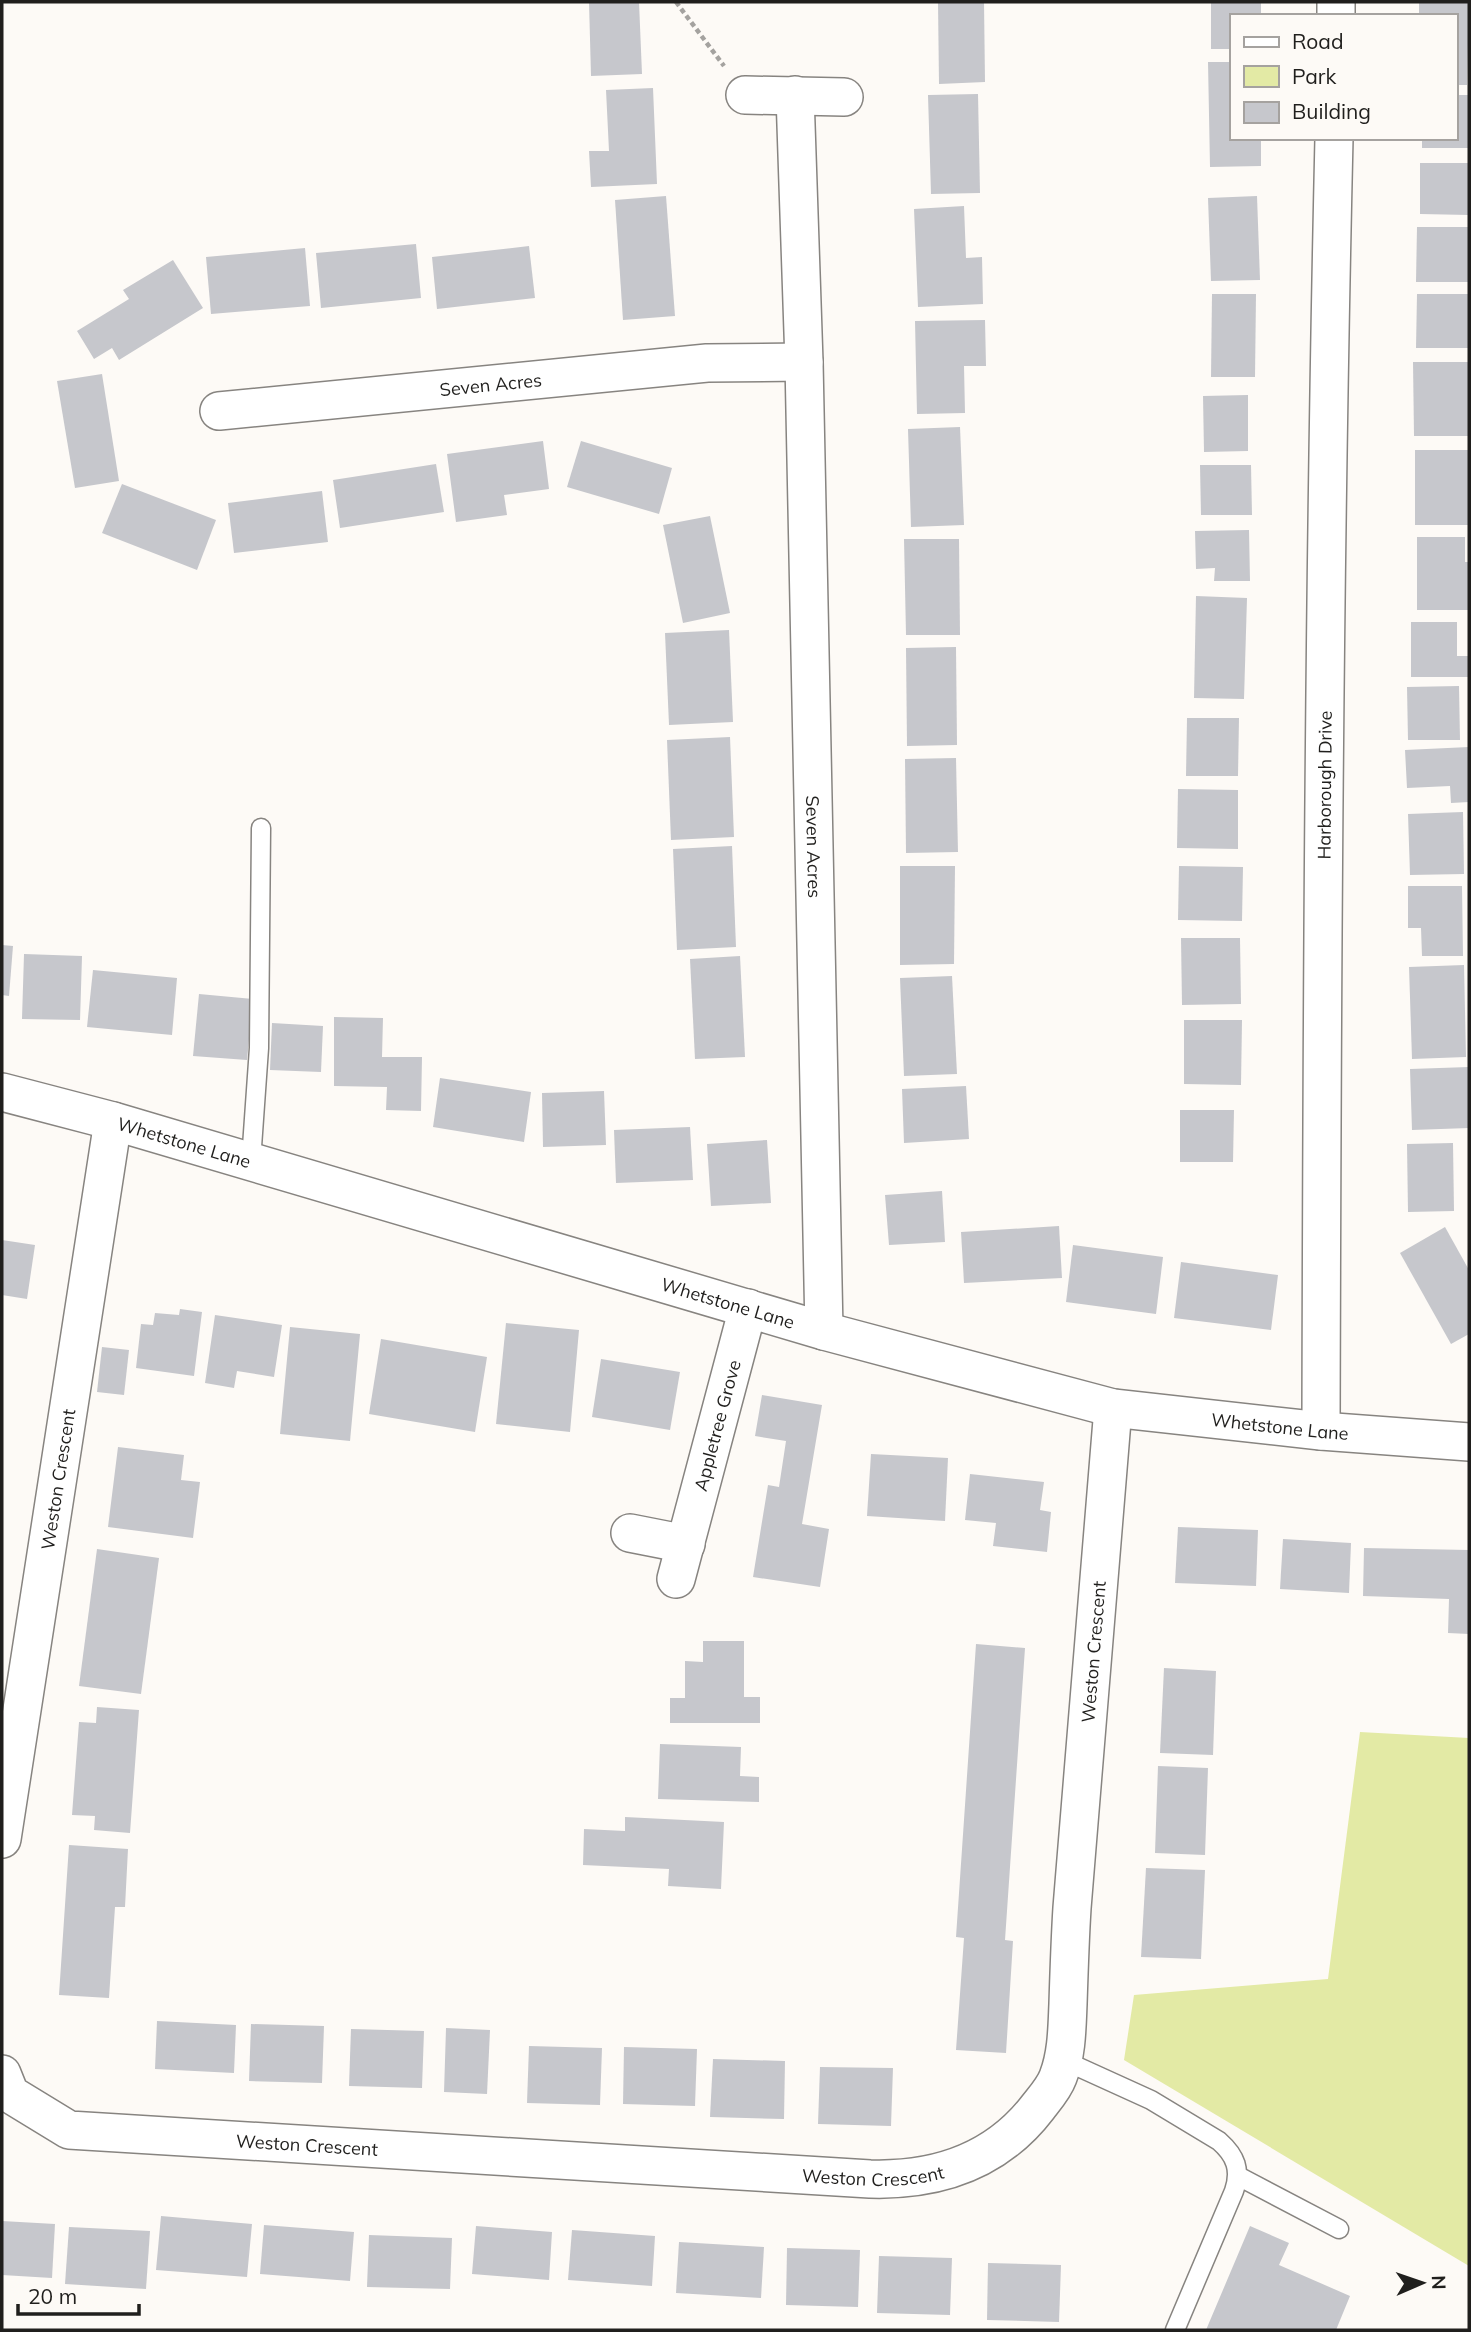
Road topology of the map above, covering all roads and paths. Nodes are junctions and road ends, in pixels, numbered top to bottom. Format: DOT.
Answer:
graph roads {
  1 [pos="676,2"];
  2 [pos="745,94"];
  3 [pos="794,95"];
  4 [pos="844,97"];
  5 [pos="1334,140"];
  6 [pos="804,362"];
  7 [pos="219,411"];
  8 [pos="261,828"];
  9 [pos="2,1092"];
  10 [pos="113,1121"];
  11 [pos="251,1161"];
  12 [pos="748,1308"];
  13 [pos="824,1331"];
  14 [pos="1113,1408"];
  15 [pos="1321,1431"];
  16 [pos="1469,1442"];
  17 [pos="630,1533"];
  18 [pos="686,1544"];
  19 [pos="676,1579"];
  20 [pos="2,1839"];
  21 [pos="1063,2060"];
  22 [pos="2,2074"];
  23 [pos="1238,2176"];
  24 [pos="1339,2229"];
  25 [pos="1175,2330"];
  1 -- 2 [label="path"];
  2 -- 3 [label="street"];
  3 -- 4 [label="street"];
  3 -- 6 [label="street, Seven Acres"];
  5 -- 15 [label="street, Harborough Drive"];
  6 -- 7 [label="street, Seven Acres"];
  6 -- 13 [label="street, Seven Acres"];
  8 -- 11 [label="lane"];
  9 -- 10 [label="street, Whetstone Lane"];
  10 -- 11 [label="street, Whetstone Lane"];
  10 -- 20 [label="street, Weston Crescent"];
  11 -- 12 [label="street, Whetstone Lane"];
  12 -- 13 [label="street, Whetstone Lane"];
  12 -- 18 [label="street, Appletree Grove"];
  13 -- 14 [label="street, Whetstone Lane"];
  14 -- 15 [label="street, Whetstone Lane"];
  14 -- 21 [label="street, Weston Crescent"];
  15 -- 16 [label="street, Whetstone Lane"];
  17 -- 18 [label="street"];
  18 -- 19 [label="street, Appletree Grove"];
  21 -- 22 [label="street, Weston Crescent"];
  21 -- 23 [label="lane"];
  23 -- 24 [label="lane"];
  23 -- 25 [label="lane"];
}
